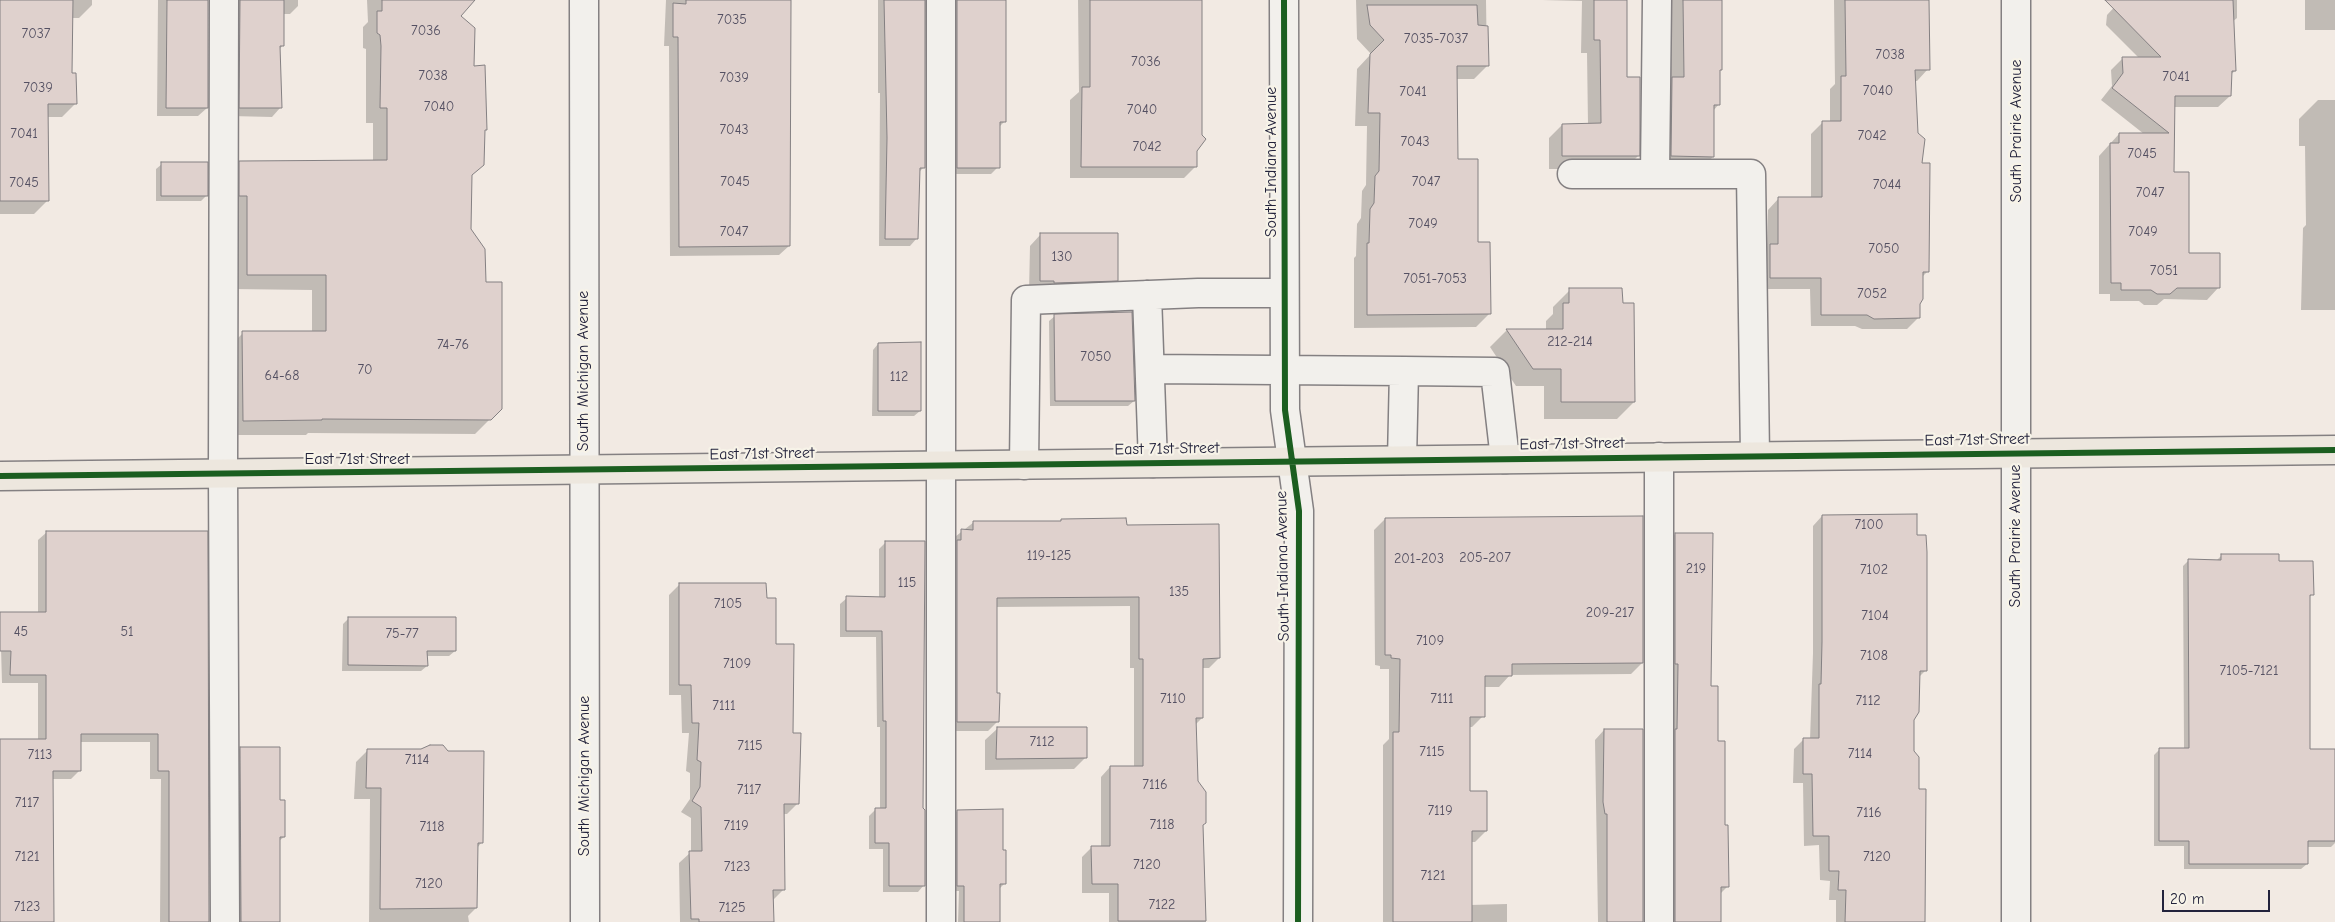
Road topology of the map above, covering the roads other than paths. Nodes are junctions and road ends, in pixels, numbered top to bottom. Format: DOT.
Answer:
graph roads {
  1 [pos="224,0"];
  2 [pos="584,0"];
  3 [pos="941,0"];
  4 [pos="1284,0"];
  5 [pos="1657,0"];
  6 [pos="2016,0"];
  7 [pos="1572,174"];
  8 [pos="1655,174"];
  9 [pos="1284,293"];
  10 [pos="1147,295"];
  11 [pos="1150,369"];
  12 [pos="1284,369"];
  13 [pos="1404,371"];
  14 [pos="2335,450"];
  15 [pos="2015,453"];
  16 [pos="1755,456"];
  17 [pos="1659,457"];
  18 [pos="1505,459"];
  19 [pos="1402,460"];
  20 [pos="1292,462"];
  21 [pos="1153,463"];
  22 [pos="1024,465"];
  23 [pos="940,466"];
  24 [pos="583,471"];
  25 [pos="222,474"];
  26 [pos="0,476"];
  27 [pos="225,922"];
  28 [pos="584,922"];
  29 [pos="941,922"];
  30 [pos="1298,922"];
  31 [pos="1659,922"];
  32 [pos="2016,922"];
  1 -- 25 [label="street"];
  2 -- 24 [label="street, South Michigan Avenue"];
  3 -- 23 [label="street"];
  4 -- 9 [label="street, South Indiana Avenue"];
  5 -- 8 [label="street"];
  6 -- 15 [label="street, South Prairie Avenue"];
  7 -- 8 [label="street"];
  8 -- 16 [label="street"];
  9 -- 10 [label="street"];
  9 -- 12 [label="street, South Indiana Avenue"];
  10 -- 11 [label="street"];
  10 -- 22 [label="street"];
  11 -- 12 [label="street"];
  11 -- 21 [label="street"];
  12 -- 13 [label="street"];
  12 -- 20 [label="street, South Indiana Avenue"];
  13 -- 18 [label="street"];
  13 -- 19 [label="street"];
  14 -- 15 [label="main road, East 71st Street"];
  15 -- 16 [label="main road, East 71st Street"];
  15 -- 32 [label="street, South Prairie Avenue"];
  16 -- 17 [label="main road, East 71st Street"];
  17 -- 18 [label="main road, East 71st Street"];
  17 -- 31 [label="street"];
  18 -- 19 [label="main road, East 71st Street"];
  19 -- 20 [label="main road, East 71st Street"];
  20 -- 21 [label="main road, East 71st Street"];
  20 -- 30 [label="street, South Indiana Avenue"];
  21 -- 22 [label="main road, East 71st Street"];
  22 -- 23 [label="main road, East 71st Street"];
  23 -- 24 [label="main road, East 71st Street"];
  23 -- 29 [label="street"];
  24 -- 25 [label="main road, East 71st Street"];
  24 -- 28 [label="street, South Michigan Avenue"];
  25 -- 26 [label="main road, East 71st Street"];
  25 -- 27 [label="street"];
}
